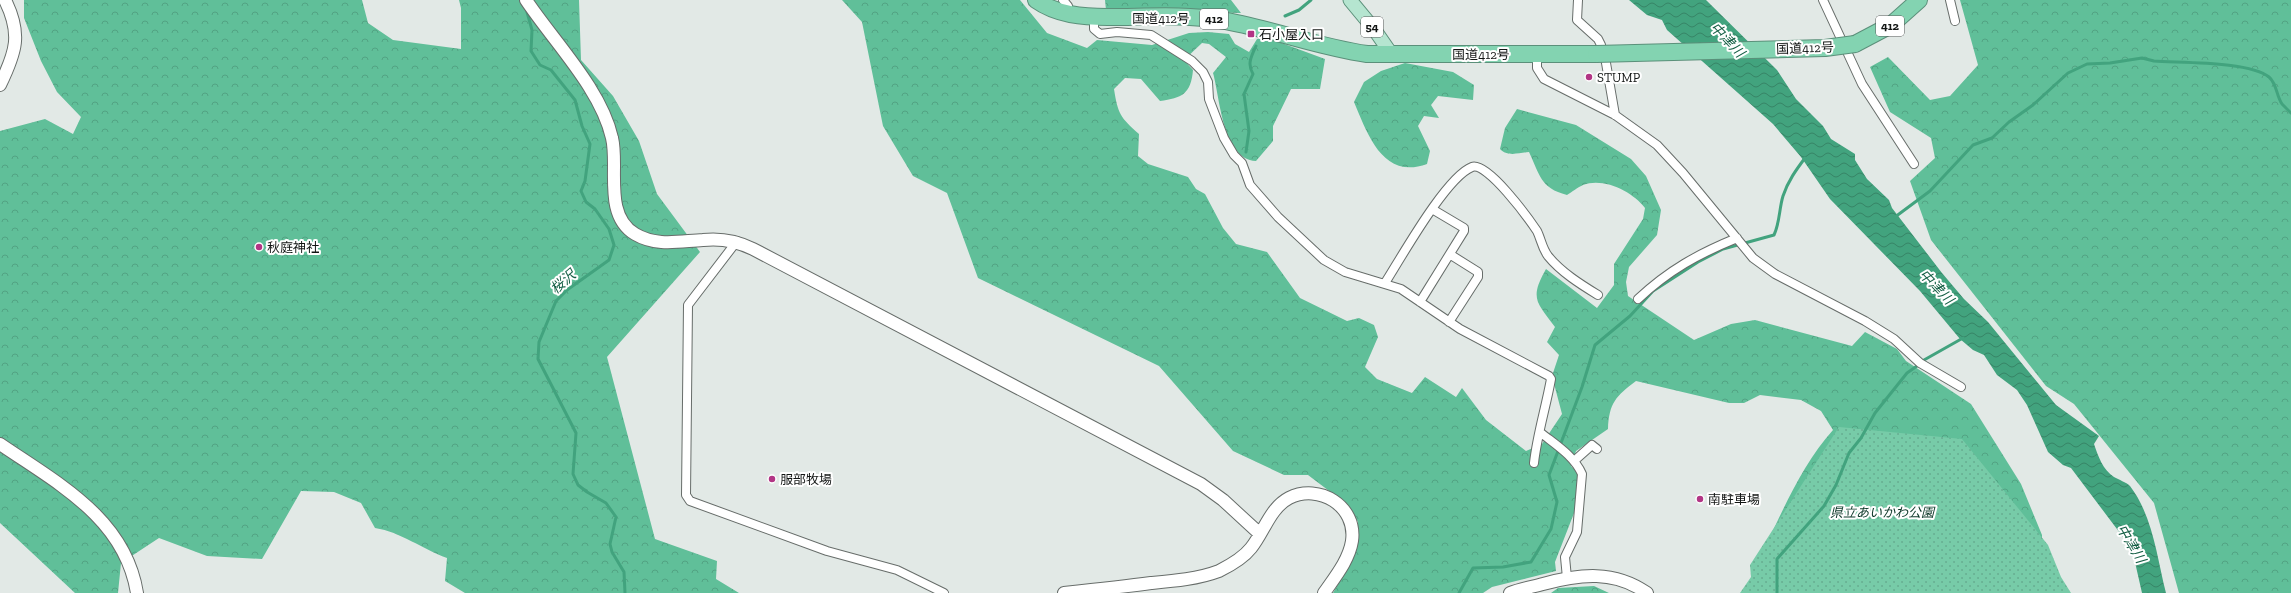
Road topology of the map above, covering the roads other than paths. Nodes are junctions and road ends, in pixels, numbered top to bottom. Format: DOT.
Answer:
graph roads {
  1 [pos="5,0"];
  2 [pos="526,0"];
  3 [pos="1036,0"];
  4 [pos="1350,0"];
  5 [pos="1578,0"];
  6 [pos="1822,0"];
  7 [pos="1919,0"];
  8 [pos="1950,0"];
  9 [pos="1064,7"];
  10 [pos="1094,18"];
  11 [pos="1955,21"];
  12 [pos="1537,54"];
  13 [pos="1392,55"];
  14 [pos="0,85"];
  15 [pos="1615,115"];
  16 [pos="1914,164"];
  17 [pos="1432,209"];
  18 [pos="1737,238"];
  19 [pos="737,242"];
  20 [pos="1451,255"];
  21 [pos="1385,283"];
  22 [pos="1598,295"];
  23 [pos="1638,299"];
  24 [pos="1420,302"];
  25 [pos="1449,322"];
  26 [pos="1961,387"];
  27 [pos="1540,433"];
  28 [pos="0,444"];
  29 [pos="1597,449"];
  30 [pos="1574,461"];
  31 [pos="1534,463"];
  32 [pos="1260,534"];
  33 [pos="1567,578"];
  34 [pos="137,593"];
  35 [pos="944,593"];
  36 [pos="1064,593"];
  37 [pos="1324,593"];
  38 [pos="1510,593"];
  39 [pos="1647,593"];
  1 -- 14 [label="street"];
  2 -- 19 [label="street"];
  3 -- 9 [label="highway, 国道412号 / 412"];
  4 -- 13 [label="main road, 54"];
  5 -- 15 [label="street"];
  6 -- 16 [label="street"];
  7 -- 12 [label="highway, 国道412号 / 412, bridge"];
  8 -- 11 [label="street"];
  9 -- 10 [label="highway, 国道412号 / 412"];
  10 -- 13 [label="highway, 国道412号 / 412"];
  10 -- 21 [label="street"];
  12 -- 13 [label="highway, 国道412号 / 412"];
  12 -- 15 [label="street"];
  15 -- 18 [label="street"];
  17 -- 20 [label="street"];
  17 -- 21 [label="street"];
  17 -- 22 [label="street"];
  18 -- 23 [label="street"];
  18 -- 26 [label="street"];
  19 -- 32 [label="street"];
  19 -- 35 [label="street"];
  20 -- 24 [label="street"];
  20 -- 25 [label="street"];
  21 -- 24 [label="street"];
  24 -- 25 [label="street"];
  25 -- 27 [label="street"];
  27 -- 30 [label="street"];
  27 -- 31 [label="street"];
  28 -- 34 [label="street"];
  29 -- 30 [label="street"];
  30 -- 33 [label="street"];
  32 -- 36 [label="street"];
  32 -- 37 [label="street"];
  33 -- 38 [label="street"];
  33 -- 39 [label="street"];
}
